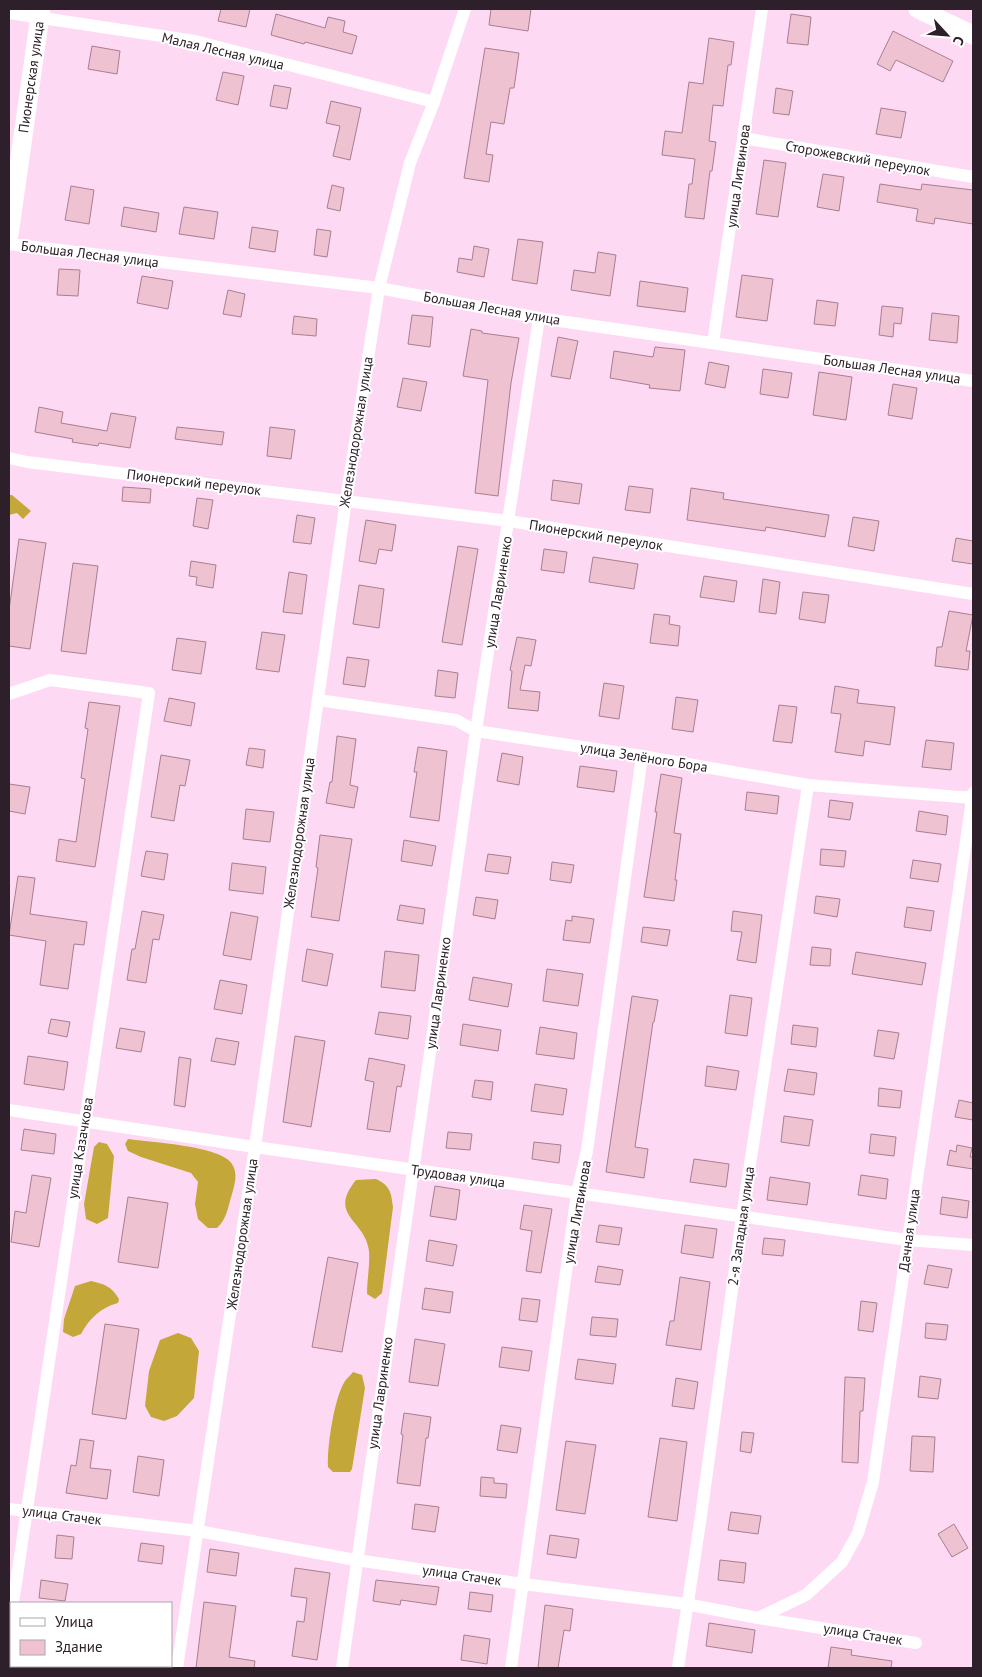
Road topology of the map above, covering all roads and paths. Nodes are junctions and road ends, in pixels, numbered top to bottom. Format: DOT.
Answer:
graph roads {
  1 [pos="465,9"];
  2 [pos="762,9"];
  3 [pos="918,9"];
  4 [pos="9,13"];
  5 [pos="40,13"];
  6 [pos="973,35"];
  7 [pos="434,102"];
  8 [pos="743,138"];
  9 [pos="973,177"];
  10 [pos="9,235"];
  11 [pos="9,244"];
  12 [pos="379,288"];
  13 [pos="540,318"];
  14 [pos="713,343"];
  15 [pos="973,381"];
  16 [pos="9,458"];
  17 [pos="346,500"];
  18 [pos="509,521"];
  19 [pos="973,594"];
  20 [pos="9,694"];
  21 [pos="318,700"];
  22 [pos="476,731"];
  23 [pos="642,756"];
  24 [pos="808,785"];
  25 [pos="973,796"];
  26 [pos="9,1110"];
  27 [pos="84,1122"];
  28 [pos="255,1147"];
  29 [pos="412,1170"];
  30 [pos="577,1193"];
  31 [pos="742,1216"];
  32 [pos="907,1240"];
  33 [pos="973,1245"];
  34 [pos="9,1509"];
  35 [pos="26,1512"];
  36 [pos="198,1531"];
  37 [pos="356,1560"];
  38 [pos="524,1584"];
  39 [pos="12,1602"];
  40 [pos="686,1604"];
  41 [pos="758,1618"];
  42 [pos="916,1643"];
  43 [pos="177,1668"];
  44 [pos="342,1668"];
  45 [pos="511,1668"];
  46 [pos="678,1668"];
  1 -- 7 [label="street, Железнодорожная улица"];
  2 -- 8 [label="street, улица Литвинова"];
  3 -- 6 [label="street"];
  4 -- 5 [label="street, Малая Лесная улица"];
  5 -- 7 [label="street, Малая Лесная улица"];
  5 -- 10 [label="street, Пионерская улица"];
  7 -- 12 [label="street, Железнодорожная улица"];
  8 -- 9 [label="street, Сторожевский переулок"];
  8 -- 14 [label="street, улица Литвинова"];
  11 -- 12 [label="street, Большая Лесная улица"];
  12 -- 13 [label="street, Большая Лесная улица"];
  12 -- 17 [label="street, Железнодорожная улица"];
  13 -- 14 [label="street, Большая Лесная улица"];
  13 -- 18 [label="street, улица Лавриненко"];
  14 -- 15 [label="street, Большая Лесная улица"];
  16 -- 17 [label="street, Пионерский переулок"];
  17 -- 18 [label="street, Пионерский переулок"];
  17 -- 21 [label="street, Железнодорожная улица"];
  18 -- 19 [label="street, Пионерский переулок"];
  18 -- 22 [label="street, улица Лавриненко"];
  20 -- 27 [label="street, улица Казачкова"];
  21 -- 22 [label="street, улица Зелёного Бора"];
  21 -- 28 [label="street, Железнодорожная улица"];
  22 -- 23 [label="street, улица Зелёного Бора"];
  22 -- 29 [label="street, улица Лавриненко"];
  23 -- 24 [label="street, улица Зелёного Бора"];
  23 -- 30 [label="street, улица Литвинова"];
  24 -- 25 [label="street, улица Зелёного Бора"];
  24 -- 31 [label="street, 2-я Западная улица"];
  25 -- 32 [label="street, Дачная улица"];
  26 -- 27 [label="street, Трудовая улица"];
  27 -- 28 [label="street, Трудовая улица"];
  27 -- 35 [label="street, улица Казачкова"];
  28 -- 29 [label="street, Трудовая улица"];
  28 -- 36 [label="street, Железнодорожная улица"];
  29 -- 30 [label="street, Трудовая улица"];
  29 -- 37 [label="street, улица Лавриненко"];
  30 -- 31 [label="street, Трудовая улица"];
  30 -- 38 [label="street, улица Литвинова"];
  31 -- 32 [label="street, Трудовая улица"];
  31 -- 40 [label="street, 2-я Западная улица"];
  32 -- 33 [label="street, Трудовая улица"];
  32 -- 41 [label="street, Дачная улица"];
  34 -- 35 [label="street, улица Стачек"];
  35 -- 36 [label="street, улица Стачек"];
  35 -- 39 [label="street, улица Казачкова"];
  36 -- 37 [label="street, улица Стачек"];
  36 -- 43 [label="street, Железнодорожная улица"];
  37 -- 38 [label="street, улица Стачек"];
  37 -- 44 [label="street, улица Лавриненко"];
  38 -- 40 [label="street, улица Стачек"];
  38 -- 45 [label="street, улица Литвинова"];
  40 -- 41 [label="street, улица Стачек"];
  40 -- 46 [label="street, 2-я Западная улица"];
  41 -- 42 [label="street, улица Стачек"];
}
